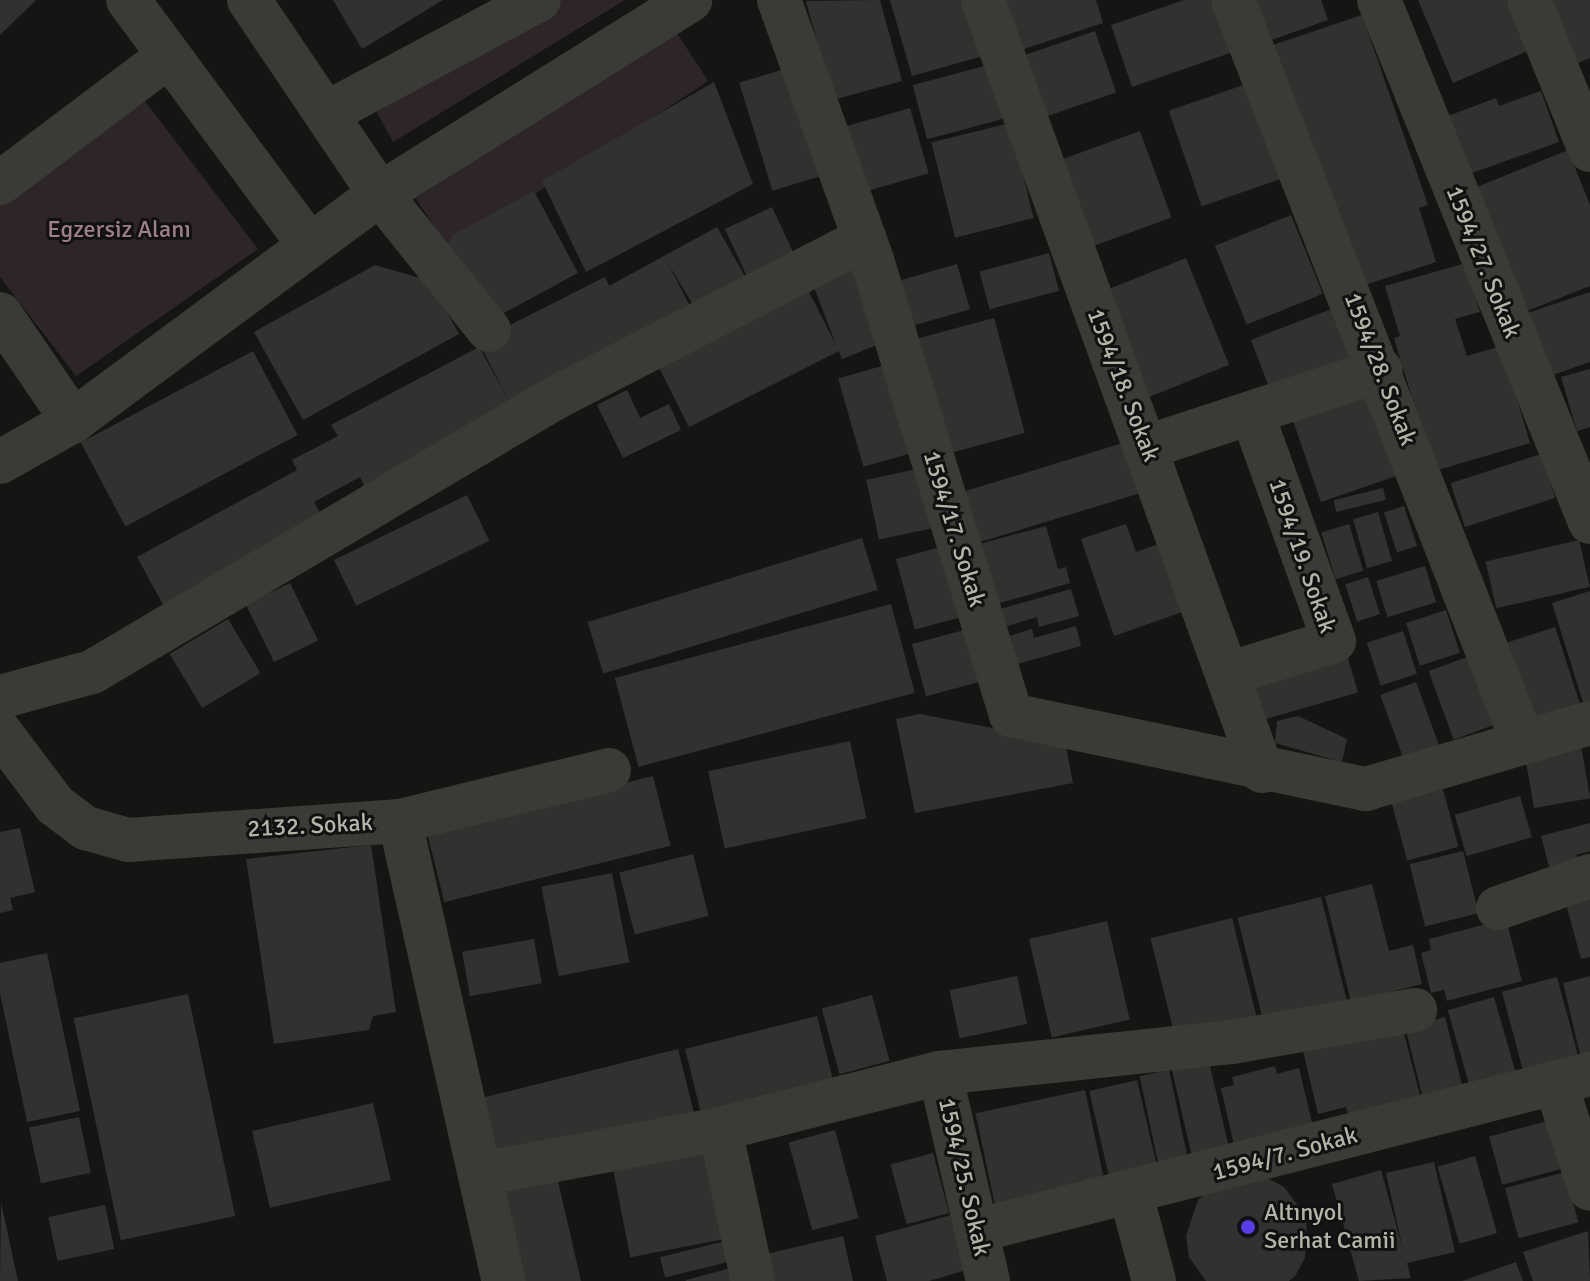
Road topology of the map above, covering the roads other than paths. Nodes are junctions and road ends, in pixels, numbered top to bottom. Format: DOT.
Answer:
graph roads {
  1 [pos="128,0"];
  2 [pos="249,0"];
  3 [pos="539,0"];
  4 [pos="690,0"];
  5 [pos="779,0"];
  6 [pos="983,0"];
  7 [pos="1233,0"];
  8 [pos="1379,0"];
  9 [pos="1529,0"];
  10 [pos="167,57"];
  11 [pos="327,113"];
  12 [pos="1590,150"];
  13 [pos="0,183"];
  14 [pos="380,194"];
  15 [pos="864,239"];
  16 [pos="308,243"];
  17 [pos="0,314"];
  18 [pos="489,330"];
  19 [pos="1381,370"];
  20 [pos="1252,413"];
  21 [pos="73,421"];
  22 [pos="1147,447"];
  23 [pos="0,462"];
  24 [pos="1590,522"];
  25 [pos="1228,674"];
  26 [pos="0,697"];
  27 [pos="1590,723"];
  28 [pos="0,732"];
  29 [pos="1522,740"];
  30 [pos="609,770"];
  31 [pos="1262,771"];
  32 [pos="400,821"];
  33 [pos="1590,876"];
  34 [pos="1498,908"];
  35 [pos="1415,1010"];
  36 [pos="940,1073"];
  37 [pos="1573,1080"];
  38 [pos="720,1129"];
  39 [pos="480,1174"];
  40 [pos="1590,1189"];
  41 [pos="1131,1195"];
  42 [pos="979,1230"];
  43 [pos="504,1281"];
  44 [pos="753,1281"];
  45 [pos="988,1281"];
  46 [pos="1154,1281"];
  1 -- 10 [label="street"];
  2 -- 11 [label="street"];
  3 -- 11 [label="street"];
  4 -- 14 [label="street"];
  5 -- 15 [label="street, 1594/17. Sokak"];
  6 -- 22 [label="street, 1594/18. Sokak"];
  7 -- 19 [label="street, 1594/28. Sokak"];
  8 -- 24 [label="street, 1594/27. Sokak"];
  9 -- 12 [label="street"];
  10 -- 13 [label="street"];
  10 -- 16 [label="street"];
  11 -- 14 [label="street"];
  14 -- 16 [label="street"];
  14 -- 18 [label="street"];
  15 -- 26 [label="street"];
  15 -- 31 [label="street, 1594/17. Sokak"];
  16 -- 21 [label="street"];
  17 -- 21 [label="street"];
  19 -- 20 [label="street"];
  19 -- 29 [label="street, 1594/28. Sokak"];
  20 -- 22 [label="street"];
  20 -- 25 [label="street, 1594/19. Sokak"];
  21 -- 23 [label="street"];
  22 -- 25 [label="street, 1594/18. Sokak"];
  25 -- 31 [label="street, 1594/18. Sokak"];
  27 -- 29 [label="street"];
  28 -- 32 [label="street, 2132. Sokak"];
  29 -- 31 [label="street, 1594/17. Sokak"];
  30 -- 32 [label="street"];
  32 -- 39 [label="street, 2132. Sokak"];
  33 -- 34 [label="street"];
  35 -- 36 [label="street"];
  36 -- 38 [label="street"];
  36 -- 42 [label="street, 1594/25. Sokak"];
  37 -- 40 [label="street"];
  37 -- 41 [label="street, 1594/7. Sokak"];
  38 -- 39 [label="street"];
  38 -- 44 [label="street"];
  39 -- 43 [label="street, 2132. Sokak"];
  41 -- 42 [label="street, 1594/7. Sokak"];
  41 -- 46 [label="street"];
  42 -- 45 [label="street, 1594/25. Sokak"];
}
